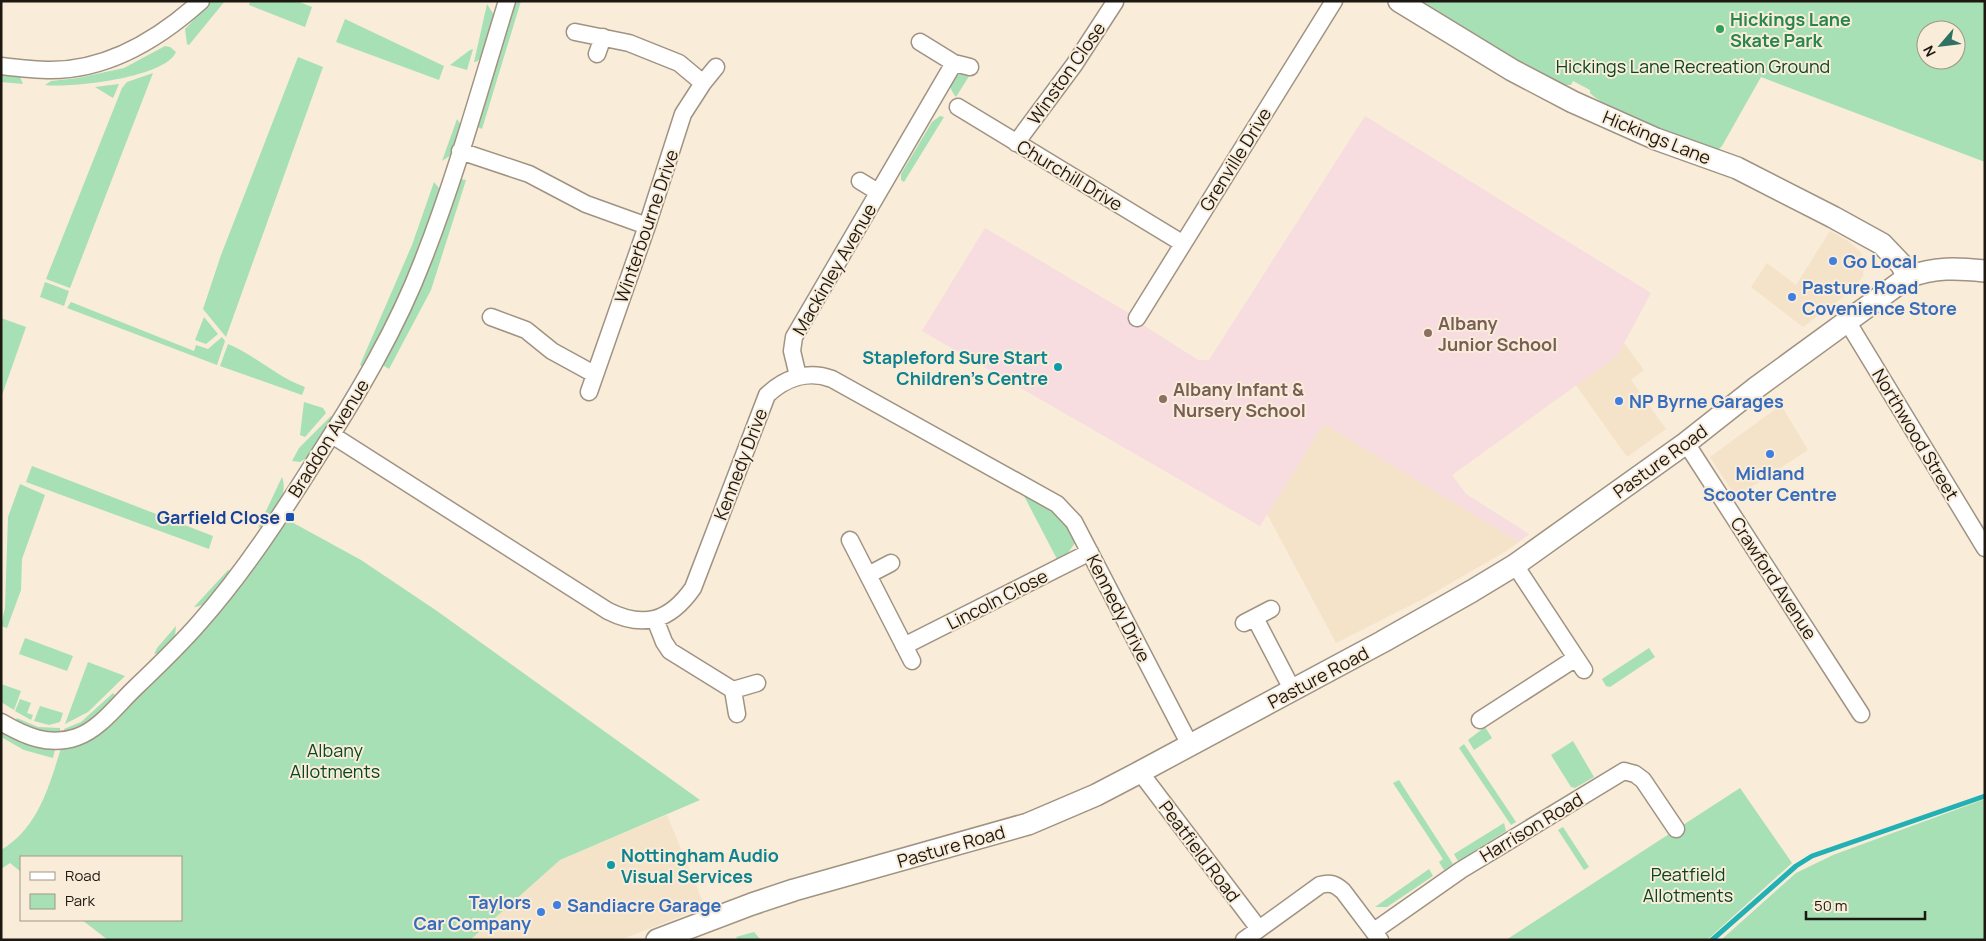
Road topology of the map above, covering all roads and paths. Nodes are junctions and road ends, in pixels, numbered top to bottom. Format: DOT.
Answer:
graph roads {
  1 [pos="201,1"];
  2 [pos="507,1"];
  3 [pos="1334,1"];
  4 [pos="1399,1"];
  5 [pos="1115,2"];
  6 [pos="575,32"];
  7 [pos="603,37"];
  8 [pos="920,42"];
  9 [pos="597,54"];
  10 [pos="1,66"];
  11 [pos="716,67"];
  12 [pos="703,83"];
  13 [pos="958,107"];
  14 [pos="1016,143"];
  15 [pos="460,151"];
  16 [pos="860,181"];
  17 [pos="878,192"];
  18 [pos="647,226"];
  19 [pos="1182,243"];
  20 [pos="1985,271"];
  21 [pos="1908,277"];
  22 [pos="491,317"];
  23 [pos="1137,318"];
  24 [pos="1847,320"];
  25 [pos="594,374"];
  26 [pos="798,376"];
  27 [pos="588,392"];
  28 [pos="332,436"];
  29 [pos="1686,443"];
  30 [pos="850,540"];
  31 [pos="1985,548"];
  32 [pos="1090,552"];
  33 [pos="891,563"];
  34 [pos="1515,565"];
  35 [pos="868,576"];
  36 [pos="1270,609"];
  37 [pos="655,619"];
  38 [pos="904,646"];
  39 [pos="912,661"];
  40 [pos="757,682"];
  41 [pos="732,690"];
  42 [pos="1293,691"];
  43 [pos="737,714"];
  44 [pos="1861,714"];
  45 [pos="1480,720"];
  46 [pos="1,722"];
  47 [pos="1190,745"];
  48 [pos="1140,772"];
  49 [pos="1676,829"];
  50 [pos="1259,929"];
  51 [pos="1377,936"];
  52 [pos="657,940"];
  53 [pos="1244,940"];
  1 -- 10 [label="street"];
  2 -- 15 [label="street, Braddon Avenue"];
  3 -- 19 [label="street, Grenville Drive"];
  4 -- 21 [label="main road, Hickings Lane"];
  5 -- 14 [label="street, Winston Close"];
  6 -- 7 [label="street"];
  7 -- 9 [label="street"];
  7 -- 12 [label="street"];
  8 -- 17 [label="street, Mackinley Avenue"];
  11 -- 12 [label="street, Winterbourne Drive"];
  12 -- 18 [label="street, Winterbourne Drive"];
  13 -- 14 [label="street, Churchill Drive"];
  14 -- 19 [label="street, Churchill Drive"];
  15 -- 18 [label="street"];
  15 -- 28 [label="street, Braddon Avenue"];
  16 -- 17 [label="street, Mackinley Avenue"];
  17 -- 26 [label="street, Mackinley Avenue"];
  18 -- 25 [label="street, Winterbourne Drive"];
  19 -- 23 [label="street, Grenville Drive"];
  20 -- 21 [label="main road, Pasture Road"];
  21 -- 24 [label="main road, Pasture Road"];
  22 -- 25 [label="street"];
  24 -- 29 [label="main road, Pasture Road"];
  24 -- 31 [label="street, Northwood Street"];
  25 -- 27 [label="street, Winterbourne Drive"];
  26 -- 32 [label="street, Kennedy Drive"];
  26 -- 37 [label="street, Kennedy Drive"];
  28 -- 37 [label="street, Kennedy Drive"];
  28 -- 46 [label="street, Braddon Avenue"];
  29 -- 34 [label="main road, Pasture Road"];
  29 -- 44 [label="street, Crawford Avenue"];
  30 -- 35 [label="street"];
  32 -- 38 [label="street, Lincoln Close"];
  32 -- 47 [label="street, Kennedy Drive"];
  33 -- 35 [label="street"];
  34 -- 42 [label="main road, Pasture Road"];
  34 -- 45 [label="street"];
  35 -- 38 [label="street"];
  36 -- 42 [label="street"];
  37 -- 41 [label="street"];
  38 -- 39 [label="street"];
  40 -- 41 [label="street"];
  41 -- 43 [label="street"];
  42 -- 47 [label="main road, Pasture Road"];
  47 -- 48 [label="main road, Pasture Road"];
  48 -- 50 [label="street, Peatfield Road"];
  48 -- 52 [label="main road, Pasture Road"];
  49 -- 51 [label="street, Harrison Road"];
  50 -- 51 [label="street"];
  50 -- 53 [label="street"];
}
